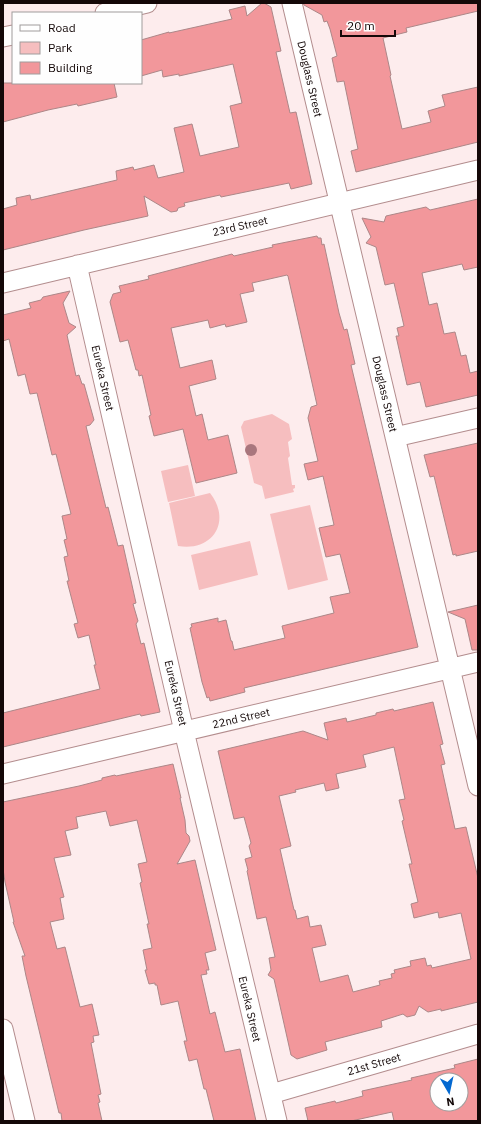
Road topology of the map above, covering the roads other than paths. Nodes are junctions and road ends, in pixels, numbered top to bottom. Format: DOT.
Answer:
graph roads {
  1 [pos="147,3"];
  2 [pos="292,3"];
  3 [pos="109,12"];
  4 [pos="478,170"];
  5 [pos="339,203"];
  6 [pos="77,265"];
  7 [pos="3,283"];
  8 [pos="478,418"];
  9 [pos="395,438"];
  10 [pos="478,662"];
  11 [pos="450,668"];
  12 [pos="184,731"];
  13 [pos="3,774"];
  14 [pos="478,786"];
  15 [pos="3,1029"];
  16 [pos="478,1034"];
  17 [pos="270,1094"];
  18 [pos="25,1121"];
  19 [pos="277,1121"];
  1 -- 3 [label="street"];
  2 -- 5 [label="street, Douglass Street"];
  4 -- 5 [label="street, 23rd Street"];
  5 -- 6 [label="street, 23rd Street"];
  5 -- 9 [label="street, Douglass Street"];
  6 -- 7 [label="street, 23rd Street"];
  6 -- 12 [label="street, Eureka Street"];
  8 -- 9 [label="street"];
  9 -- 11 [label="street, Douglass Street"];
  10 -- 11 [label="street, 22nd Street"];
  11 -- 12 [label="street, 22nd Street"];
  11 -- 14 [label="street, Douglass Street"];
  12 -- 13 [label="street, 22nd Street"];
  12 -- 17 [label="street, Eureka Street"];
  15 -- 18 [label="street"];
  16 -- 17 [label="street, 21st Street"];
  17 -- 19 [label="street, Eureka Street"];
}
